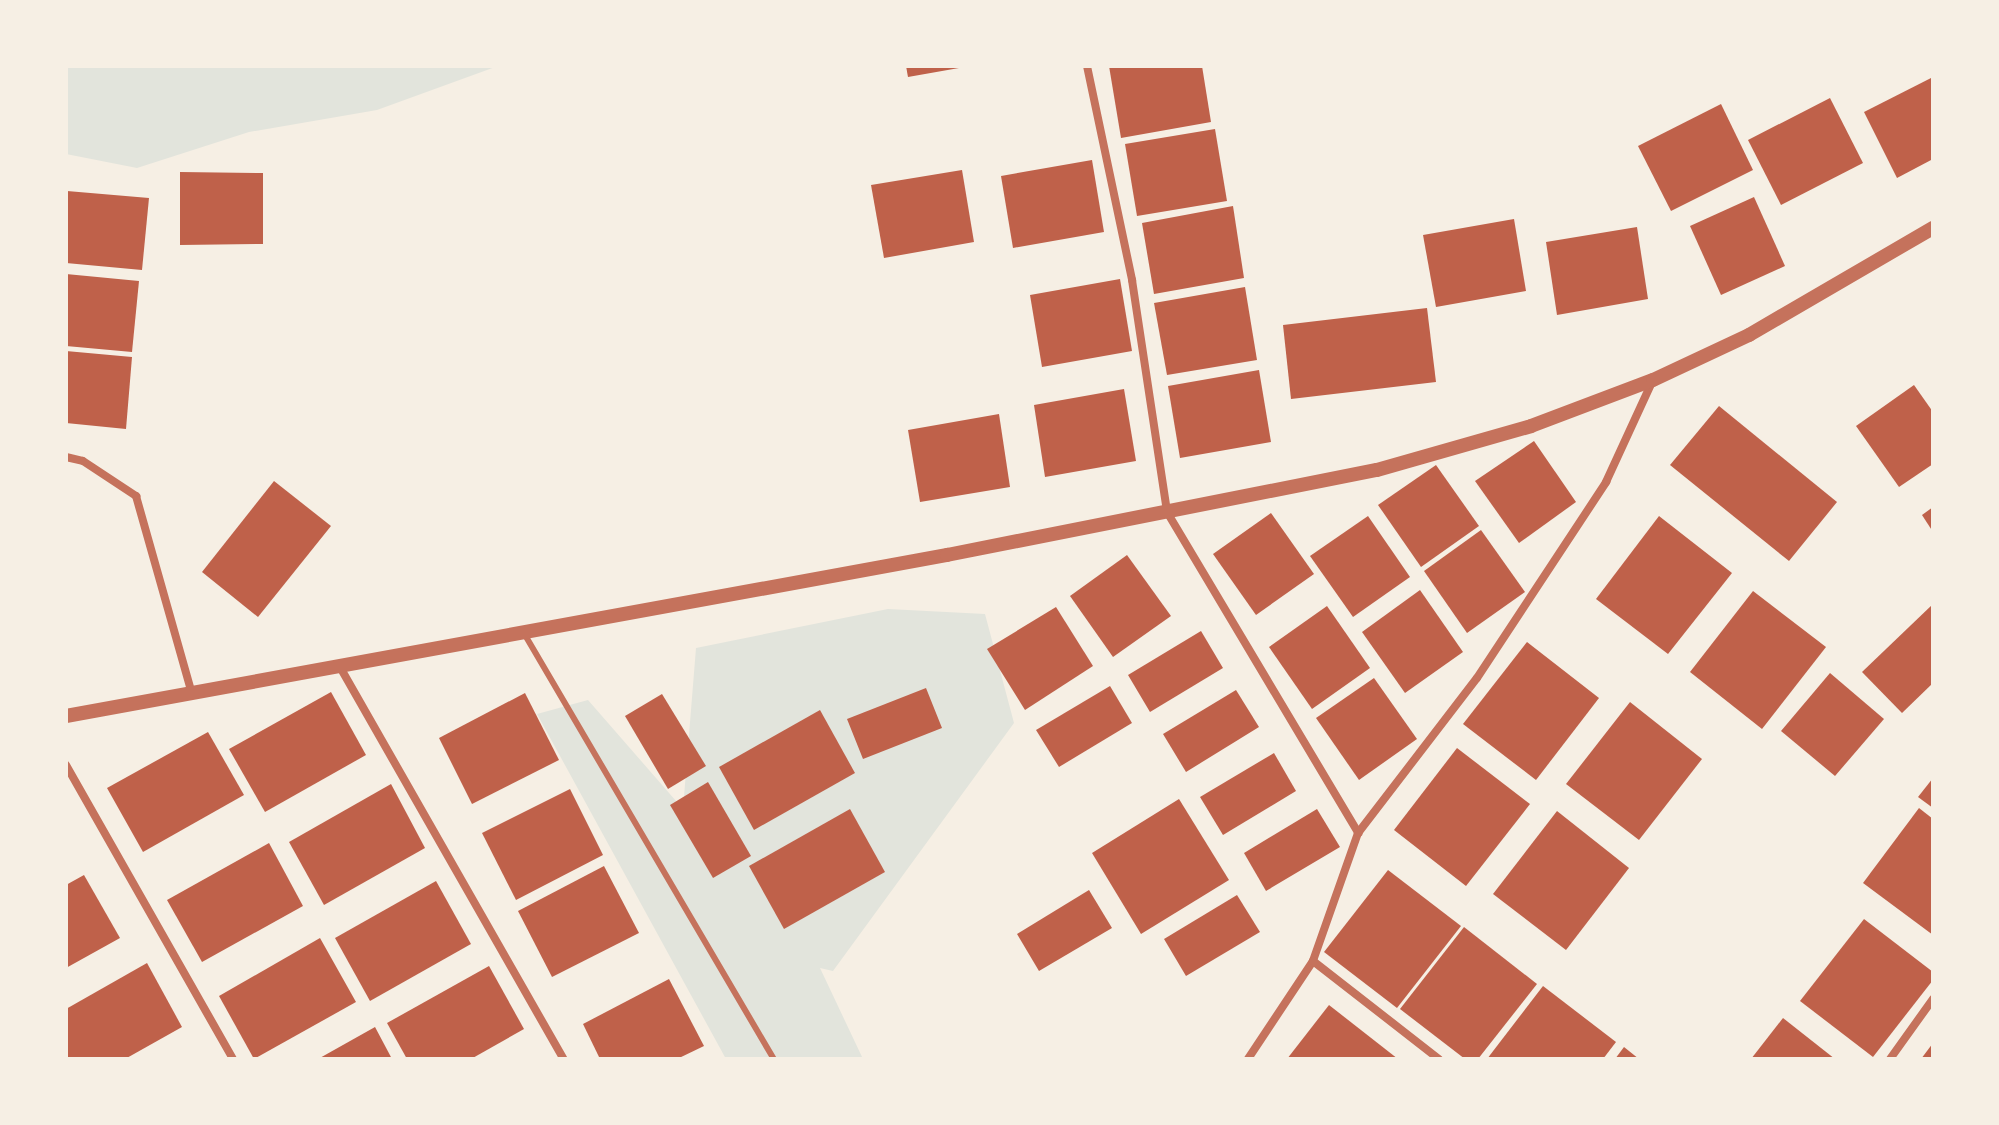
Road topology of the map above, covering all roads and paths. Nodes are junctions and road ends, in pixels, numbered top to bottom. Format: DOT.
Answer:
graph roads {
  1 [pos="1087,66"];
  2 [pos="1933,228"];
  3 [pos="1653,380"];
  4 [pos="66,457"];
  5 [pos="1167,512"];
  6 [pos="523,632"];
  7 [pos="340,667"];
  8 [pos="192,694"];
  9 [pos="66,716"];
  10 [pos="66,765"];
  11 [pos="1358,833"];
  12 [pos="1313,961"];
  13 [pos="1933,999"];
  14 [pos="233,1059"];
  15 [pos="564,1059"];
  16 [pos="774,1059"];
  17 [pos="1248,1059"];
  18 [pos="1439,1059"];
  19 [pos="1890,1059"];
  1 -- 5 [label="street"];
  2 -- 3 [label="street"];
  3 -- 5 [label="street"];
  3 -- 11 [label="street"];
  4 -- 8 [label="street"];
  5 -- 6 [label="street"];
  5 -- 11 [label="street"];
  6 -- 7 [label="street"];
  6 -- 16 [label="lane"];
  7 -- 8 [label="street"];
  7 -- 15 [label="street"];
  8 -- 9 [label="street"];
  10 -- 14 [label="street"];
  11 -- 12 [label="street"];
  12 -- 17 [label="street"];
  12 -- 18 [label="street"];
  13 -- 19 [label="street"];
}
